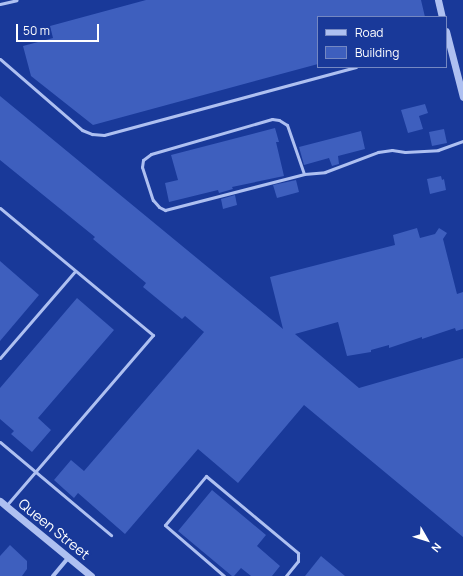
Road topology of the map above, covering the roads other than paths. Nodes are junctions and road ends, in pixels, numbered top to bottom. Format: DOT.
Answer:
graph roads {
  1 [pos="17,0"];
  2 [pos="438,0"];
  3 [pos="0,4"];
  4 [pos="442,16"];
  5 [pos="447,42"];
  6 [pos="0,59"];
  7 [pos="352,68"];
  8 [pos="463,97"];
  9 [pos="463,141"];
  10 [pos="304,174"];
  11 [pos="0,208"];
  12 [pos="75,271"];
  13 [pos="0,358"];
  14 [pos="0,442"];
  15 [pos="36,472"];
  16 [pos="0,501"];
  17 [pos="6,506"];
  18 [pos="112,534"];
  19 [pos="69,558"];
  20 [pos="53,576"];
  21 [pos="91,576"];
  22 [pos="224,576"];
  23 [pos="286,576"];
  1 -- 3 [label="lane"];
  2 -- 4 [label="street"];
  5 -- 8 [label="street"];
  6 -- 7 [label="lane"];
  9 -- 10 [label="lane"];
  10 -- 10 [label="lane"];
  11 -- 12 [label="lane"];
  12 -- 13 [label="lane"];
  12 -- 15 [label="lane"];
  14 -- 15 [label="lane"];
  15 -- 17 [label="lane"];
  15 -- 18 [label="lane"];
  16 -- 17 [label="street, Queen Street"];
  17 -- 19 [label="street, Queen Street"];
  19 -- 20 [label="street"];
  19 -- 21 [label="street, Queen Street"];
  22 -- 23 [label="lane"];
}
